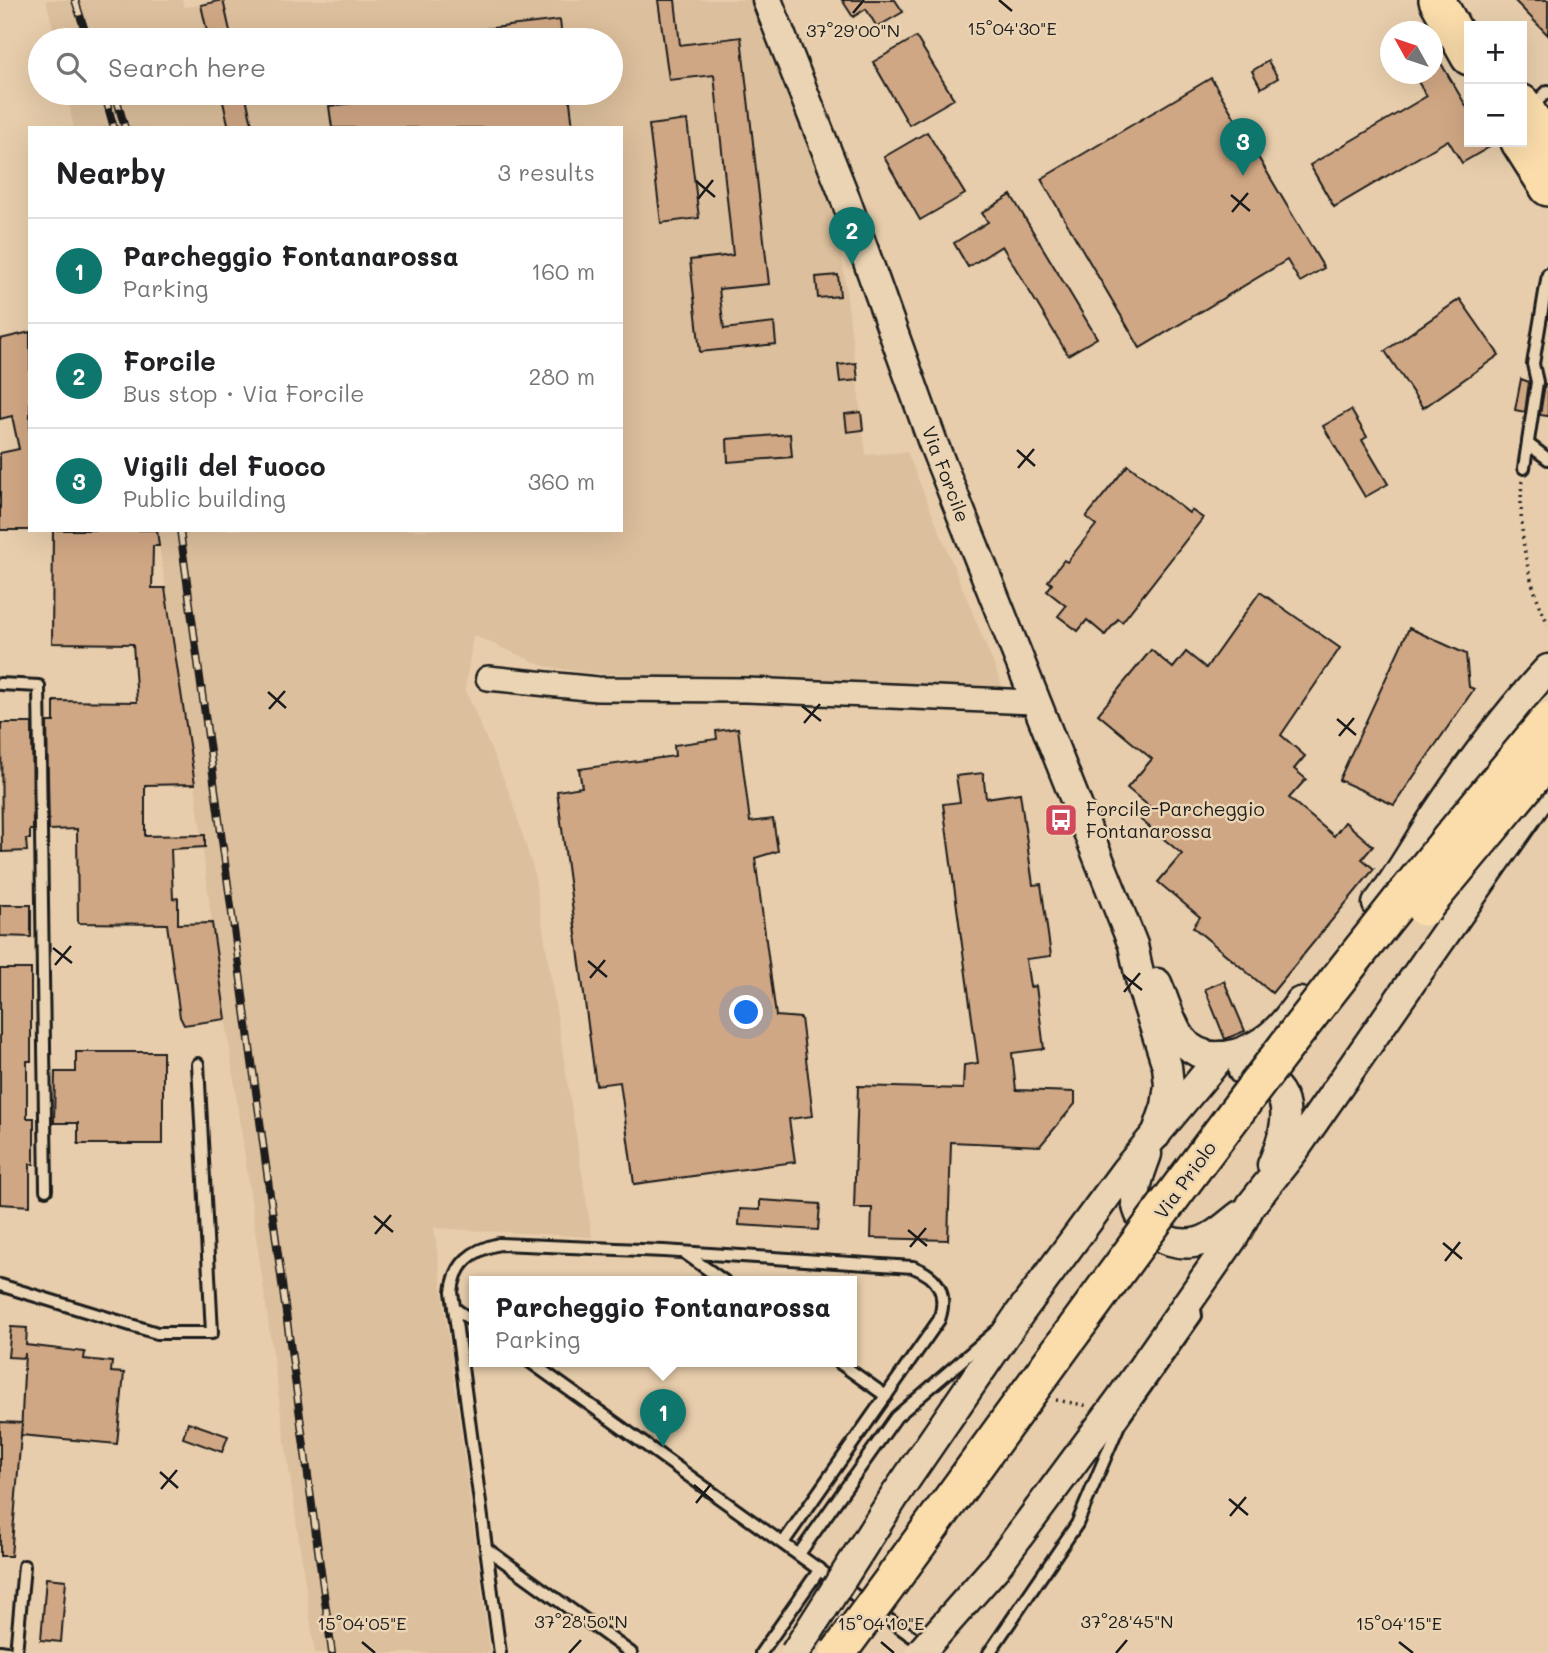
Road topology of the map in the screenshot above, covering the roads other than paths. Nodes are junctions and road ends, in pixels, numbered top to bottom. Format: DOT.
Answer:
graph roads {
  1 [pos="767,0"];
  2 [pos="1437,0"];
  3 [pos="1464,23"];
  4 [pos="1529,112"];
  5 [pos="1548,145"];
  6 [pos="1548,188"];
  7 [pos="1548,274"];
  8 [pos="1528,444"];
  9 [pos="1548,459"];
  10 [pos="1524,468"];
  11 [pos="1548,669"];
  12 [pos="488,678"];
  13 [pos="0,684"];
  14 [pos="1034,702"];
  15 [pos="1548,720"];
  16 [pos="1548,760"];
  17 [pos="1548,786"];
  18 [pos="1133,945"];
  19 [pos="198,1064"];
  20 [pos="1214,1068"];
  21 [pos="1154,1138"];
  22 [pos="46,1190"];
  23 [pos="1256,1199"];
  24 [pos="685,1254"];
  25 [pos="717,1276"];
  26 [pos="0,1285"];
  27 [pos="1193,1294"];
  28 [pos="454,1308"];
  29 [pos="1020,1313"];
  30 [pos="469,1318"];
  31 [pos="537,1367"];
  32 [pos="845,1367"];
  33 [pos="886,1396"];
  34 [pos="783,1543"];
  35 [pos="487,1549"];
  36 [pos="799,1554"];
  37 [pos="24,1566"];
  38 [pos="820,1569"];
  39 [pos="876,1631"];
  40 [pos="0,1651"];
  41 [pos="15,1653"];
  42 [pos="500,1653"];
  43 [pos="631,1653"];
  44 [pos="761,1653"];
  45 [pos="795,1653"];
  46 [pos="838,1653"];
  47 [pos="920,1653"];
  48 [pos="934,1653"];
  49 [pos="989,1653"];
  1 -- 14 [label="street, Via Forcile"];
  2 -- 3 [label="main road"];
  4 -- 5 [label="main road"];
  4 -- 6 [label="main road"];
  7 -- 8 [label="lane"];
  8 -- 9 [label="lane"];
  8 -- 10 [label="lane"];
  11 -- 20 [label="street"];
  12 -- 14 [label="street"];
  13 -- 22 [label="lane"];
  14 -- 18 [label="street, Via Forcile"];
  15 -- 46 [label="main road, Via Priolo, bridge"];
  16 -- 39 [label="main road, Via Priolo, bridge"];
  17 -- 23 [label="street"];
  18 -- 20 [label="street"];
  18 -- 21 [label="street"];
  19 -- 26 [label="lane"];
  20 -- 21 [label="street"];
  20 -- 23 [label="street"];
  21 -- 23 [label="street"];
  21 -- 29 [label="street"];
  23 -- 27 [label="street"];
  24 -- 25 [label="lane"];
  24 -- 28 [label="lane"];
  24 -- 33 [label="lane"];
  27 -- 47 [label="street, bridge"];
  27 -- 49 [label="lane"];
  28 -- 30 [label="lane"];
  28 -- 35 [label="lane"];
  29 -- 36 [label="lane"];
  29 -- 45 [label="street, bridge"];
  31 -- 34 [label="lane"];
  32 -- 33 [label="lane"];
  33 -- 34 [label="lane"];
  34 -- 36 [label="lane"];
  35 -- 42 [label="lane"];
  35 -- 43 [label="lane"];
  36 -- 38 [label="lane"];
  37 -- 41 [label="lane"];
  38 -- 39 [label="lane"];
  38 -- 44 [label="lane"];
  39 -- 48 [label="lane"];
  40 -- 41 [label="lane"];
}
